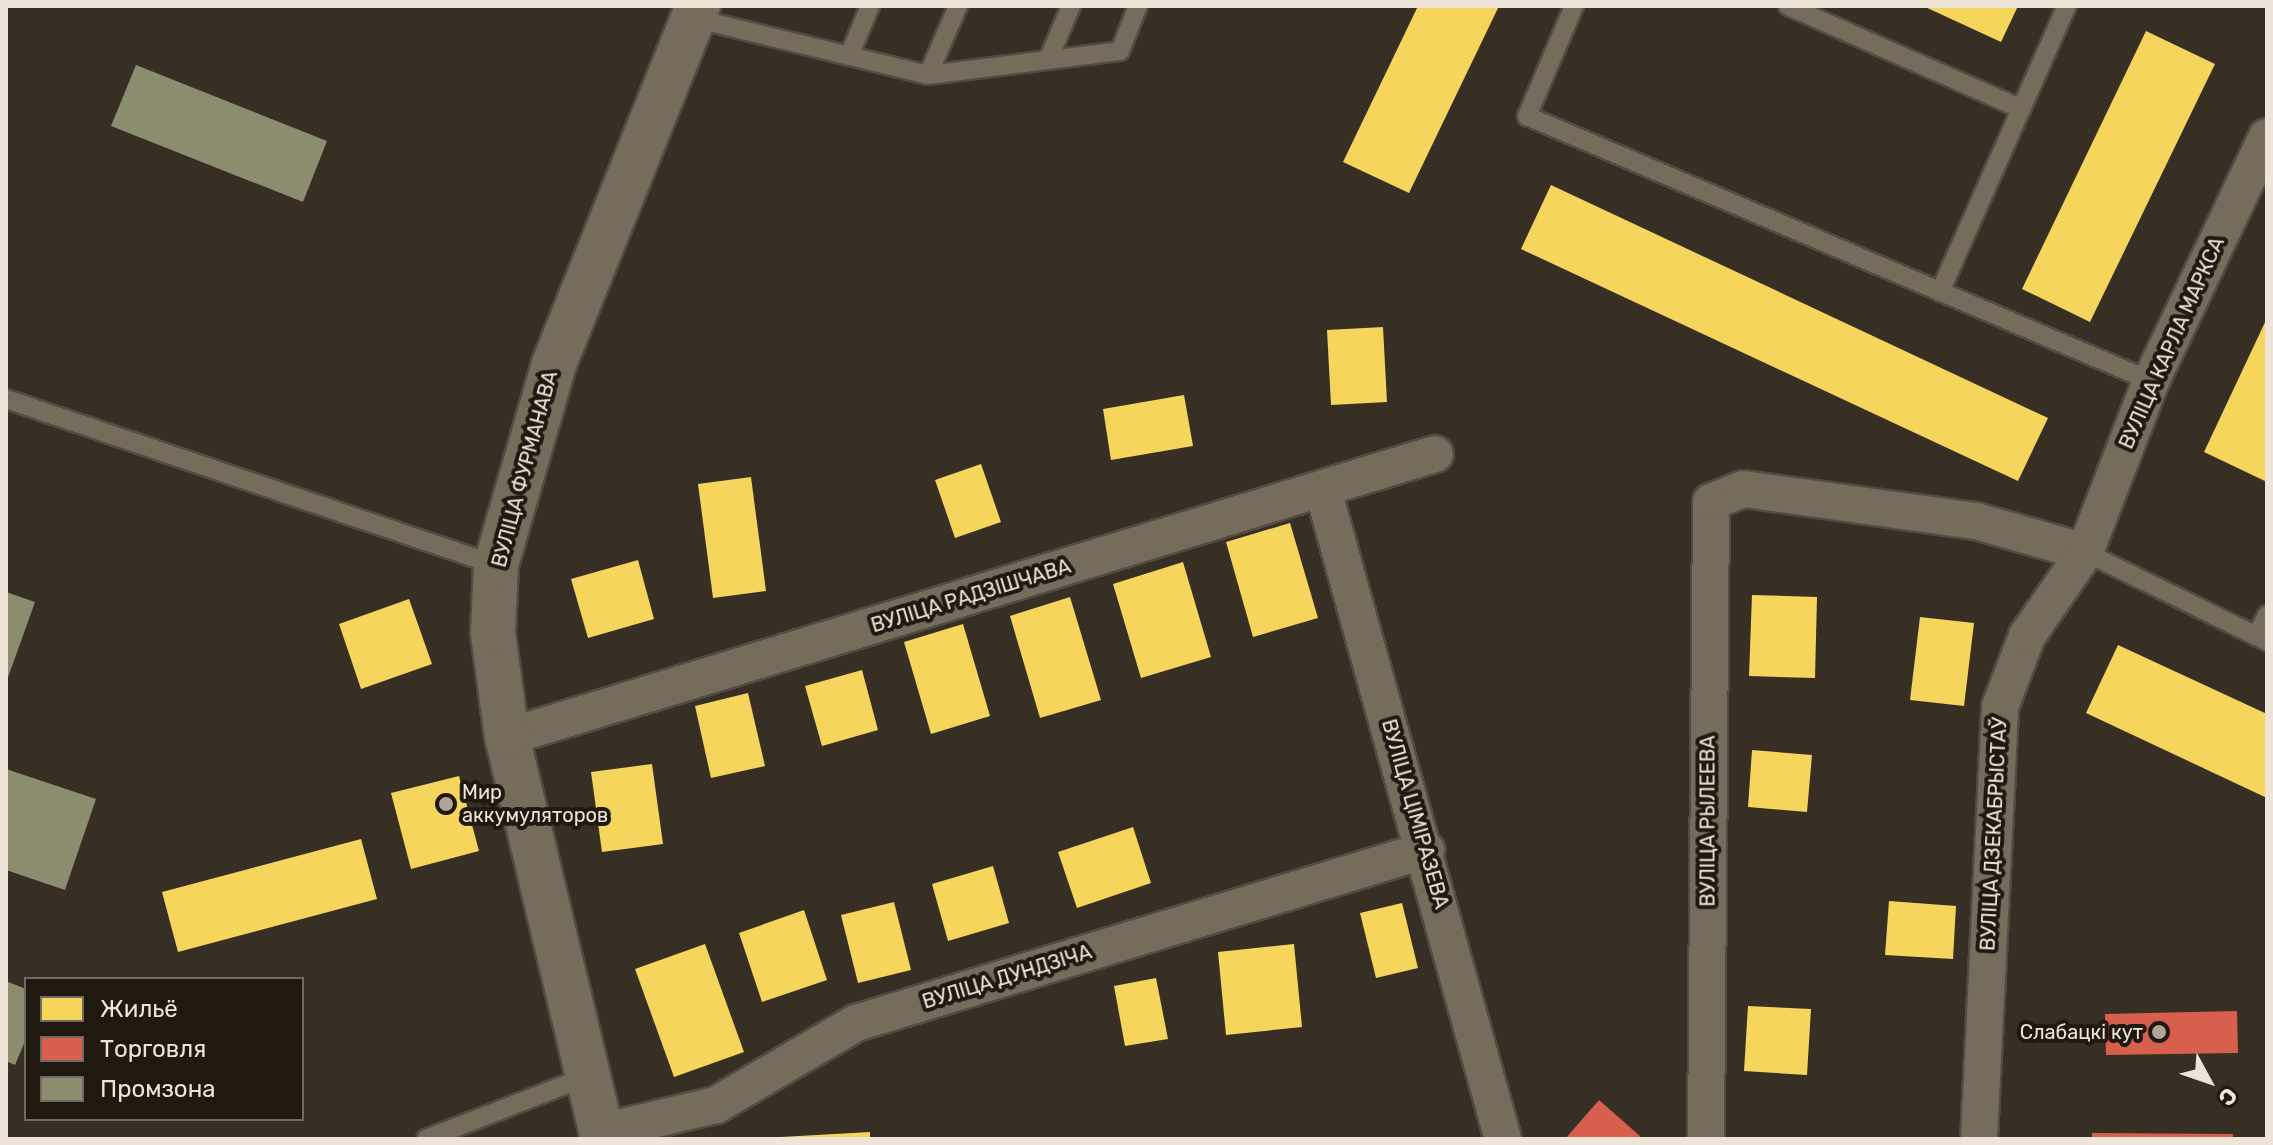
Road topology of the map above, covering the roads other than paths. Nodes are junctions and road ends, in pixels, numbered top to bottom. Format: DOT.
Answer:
graph roads {
  1 [pos="870,6"];
  2 [pos="958,6"];
  3 [pos="1071,6"];
  4 [pos="1138,6"];
  5 [pos="1574,6"];
  6 [pos="1788,6"];
  7 [pos="2067,6"];
  8 [pos="696,12"];
  9 [pos="849,56"];
  10 [pos="1048,60"];
  11 [pos="928,75"];
  12 [pos="2021,109"];
  13 [pos="2267,137"];
  14 [pos="1940,292"];
  15 [pos="2151,381"];
  16 [pos="6,399"];
  17 [pos="1435,454"];
  18 [pos="1323,490"];
  19 [pos="2085,552"];
  20 [pos="496,565"];
  21 [pos="2267,615"];
  22 [pos="2262,639"];
  23 [pos="507,737"];
  24 [pos="1426,850"];
  25 [pos="588,1076"];
  26 [pos="602,1136"];
  27 [pos="426,1139"];
  28 [pos="1503,1139"];
  29 [pos="1706,1139"];
  30 [pos="1979,1139"];
  1 -- 9 [label="lane"];
  2 -- 11 [label="lane"];
  3 -- 10 [label="lane"];
  4 -- 10 [label="lane"];
  5 -- 14 [label="lane"];
  6 -- 12 [label="lane"];
  7 -- 12 [label="lane"];
  8 -- 9 [label="lane"];
  8 -- 20 [label="street, ВУЛІЦА ФУРМАНАВА"];
  9 -- 11 [label="lane"];
  10 -- 11 [label="lane"];
  12 -- 14 [label="lane"];
  13 -- 15 [label="street, ВУЛІЦА КАРЛА МАРКСА"];
  14 -- 15 [label="lane"];
  15 -- 19 [label="street, ВУЛІЦА КАРЛА МАРКСА"];
  16 -- 20 [label="lane"];
  17 -- 18 [label="street, ВУЛІЦА РАДЗІШЧАВА"];
  18 -- 23 [label="street, ВУЛІЦА РАДЗІШЧАВА"];
  18 -- 24 [label="street, ВУЛІЦА ЦІМІРАЗЕВА"];
  19 -- 22 [label="lane"];
  19 -- 29 [label="street, ВУЛІЦА РЫЛЕЕВА"];
  19 -- 30 [label="street, ВУЛІЦА ДЗЕКАБРЫСТАЎ"];
  20 -- 23 [label="street, ВУЛІЦА ФУРМАНАВА"];
  21 -- 22 [label="lane"];
  23 -- 25 [label="street, ВУЛІЦА ФУРМАНАВА"];
  24 -- 26 [label="street, ВУЛІЦА ДУНДЗІЧА"];
  24 -- 28 [label="street, ВУЛІЦА ЦІМІРАЗЕВА"];
  25 -- 26 [label="street, ВУЛІЦА ФУРМАНАВА"];
  25 -- 27 [label="lane"];
}
